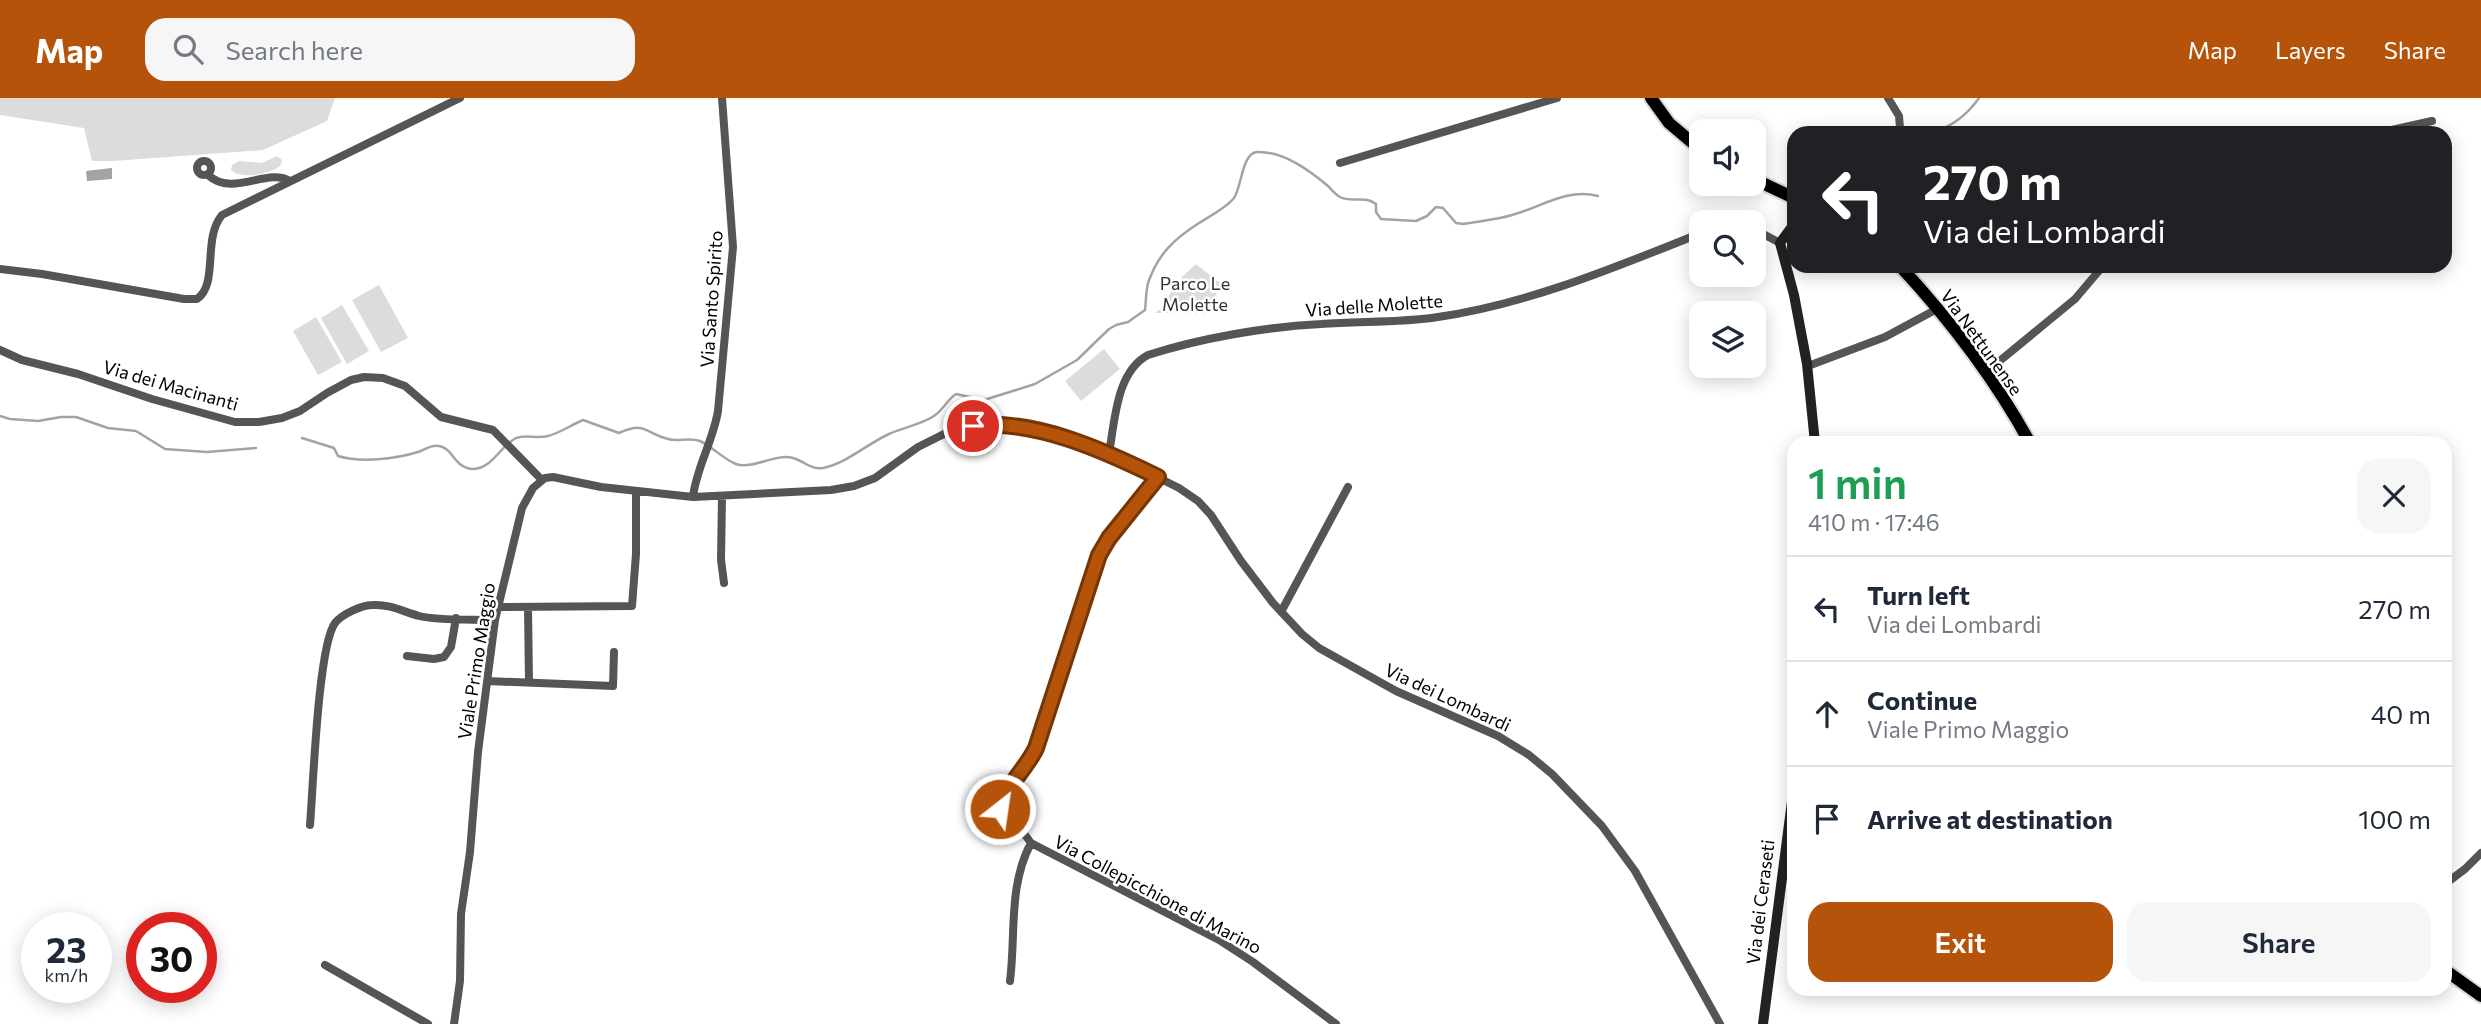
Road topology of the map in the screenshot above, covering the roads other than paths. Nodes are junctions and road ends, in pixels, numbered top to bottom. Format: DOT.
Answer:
graph roads {
  1 [pos="460,98"];
  2 [pos="722,98"];
  3 [pos="1557,98"];
  4 [pos="1651,98"];
  5 [pos="1888,98"];
  6 [pos="1538,101"];
  7 [pos="2432,121"];
  8 [pos="1900,126"];
  9 [pos="2410,126"];
  10 [pos="1689,140"];
  11 [pos="1340,163"];
  12 [pos="208,175"];
  13 [pos="290,181"];
  14 [pos="1766,185"];
  15 [pos="1787,195"];
  16 [pos="1787,234"];
  17 [pos="1766,235"];
  18 [pos="1689,237"];
  19 [pos="1780,243"];
  20 [pos="0,269"];
  21 [pos="1906,273"];
  22 [pos="2098,273"];
  23 [pos="1937,309"];
  24 [pos="0,350"];
  25 [pos="1808,366"];
  26 [pos="1985,373"];
  27 [pos="1814,436"];
  28 [pos="2026,436"];
  29 [pos="1109,453"];
  30 [pos="1158,477"];
  31 [pos="542,480"];
  32 [pos="1348,487"];
  33 [pos="636,491"];
  34 [pos="722,496"];
  35 [pos="693,498"];
  36 [pos="724,583"];
  37 [pos="497,607"];
  38 [pos="528,607"];
  39 [pos="1281,612"];
  40 [pos="456,618"];
  41 [pos="495,620"];
  42 [pos="614,652"];
  43 [pos="407,656"];
  44 [pos="488,681"];
  45 [pos="529,682"];
  46 [pos="310,825"];
  47 [pos="1787,840"];
  48 [pos="1031,843"];
  49 [pos="2481,853"];
  50 [pos="2452,879"];
  51 [pos="325,965"];
  52 [pos="2452,974"];
  53 [pos="1010,981"];
  54 [pos="2479,991"];
  55 [pos="428,1024"];
  56 [pos="454,1024"];
  57 [pos="1336,1024"];
  58 [pos="1720,1024"];
  59 [pos="1763,1024"];
  1 -- 13 [label="street"];
  2 -- 35 [label="street, Via Santo Spirito"];
  3 -- 6 [label="street"];
  4 -- 10 [label="main road"];
  5 -- 8 [label="street"];
  6 -- 11 [label="street"];
  7 -- 9 [label="street"];
  12 -- 13 [label="street"];
  13 -- 20 [label="street"];
  14 -- 15 [label="main road"];
  16 -- 19 [label="street"];
  17 -- 19 [label="street"];
  18 -- 29 [label="street, Via delle Molette"];
  19 -- 25 [label="street"];
  21 -- 23 [label="main road, Via Nettunense"];
  22 -- 26 [label="street"];
  23 -- 25 [label="street"];
  23 -- 26 [label="main road, Via Nettunense"];
  24 -- 31 [label="street, Via dei Macinanti"];
  25 -- 27 [label="street"];
  26 -- 28 [label="main road, Via Nettunense"];
  29 -- 30 [label="street, Via dei Lombardi"];
  29 -- 34 [label="street"];
  30 -- 39 [label="street, Via dei Lombardi"];
  30 -- 48 [label="street, Via Collepicchione di Marino"];
  31 -- 33 [label="street"];
  31 -- 37 [label="street, Viale Primo Maggio"];
  32 -- 39 [label="street"];
  33 -- 35 [label="street"];
  33 -- 38 [label="street"];
  34 -- 35 [label="street"];
  34 -- 36 [label="street"];
  37 -- 38 [label="street"];
  37 -- 41 [label="street, Viale Primo Maggio"];
  38 -- 45 [label="street"];
  39 -- 58 [label="street, Via dei Lombardi"];
  40 -- 41 [label="street"];
  40 -- 43 [label="street"];
  40 -- 46 [label="street"];
  41 -- 44 [label="street, Viale Primo Maggio"];
  42 -- 45 [label="street"];
  44 -- 45 [label="street"];
  44 -- 56 [label="street, Viale Primo Maggio"];
  47 -- 59 [label="street, Via dei Ceraseti"];
  48 -- 53 [label="street"];
  48 -- 57 [label="street, Via Collepicchione di Marino"];
  49 -- 50 [label="street"];
  51 -- 55 [label="street"];
  52 -- 54 [label="main road"];
}
